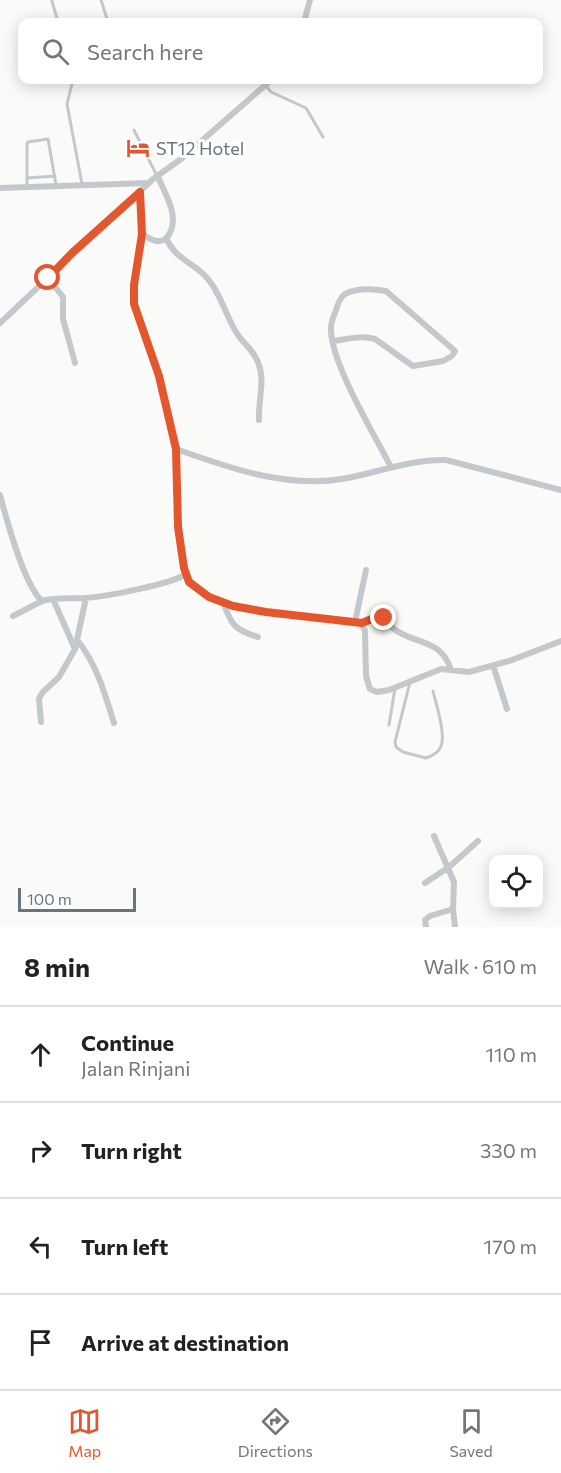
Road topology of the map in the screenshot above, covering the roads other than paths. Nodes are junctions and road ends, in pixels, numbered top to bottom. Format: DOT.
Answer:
graph roads {
  1 [pos="101,0"];
  2 [pos="310,0"];
  3 [pos="52,1"];
  4 [pos="57,18"];
  5 [pos="107,18"];
  6 [pos="305,18"];
  7 [pos="73,84"];
  8 [pos="261,84"];
  9 [pos="265,84"];
  10 [pos="134,130"];
  11 [pos="323,137"];
  12 [pos="157,175"];
  13 [pos="55,176"];
  14 [pos="27,178"];
  15 [pos="148,183"];
  16 [pos="57,186"];
  17 [pos="83,186"];
  18 [pos="27,187"];
  19 [pos="0,188"];
  20 [pos="140,192"];
  21 [pos="142,234"];
  22 [pos="166,238"];
  23 [pos="48,278"];
  24 [pos="0,322"];
  25 [pos="333,340"];
  26 [pos="75,363"];
  27 [pos="259,420"];
  28 [pos="176,449"];
  29 [pos="391,467"];
  30 [pos="561,490"];
  31 [pos="0,495"];
  32 [pos="366,570"];
  33 [pos="186,574"];
  34 [pos="86,598"];
  35 [pos="53,599"];
  36 [pos="42,601"];
  37 [pos="222,602"];
  38 [pos="13,616"];
  39 [pos="358,622"];
  40 [pos="258,637"];
  41 [pos="78,641"];
  42 [pos="561,641"];
  43 [pos="75,649"];
  44 [pos="493,665"];
  45 [pos="451,670"];
  46 [pos="410,681"];
  47 [pos="395,688"];
  48 [pos="433,691"];
  49 [pos="507,709"];
  50 [pos="41,722"];
  51 [pos="114,723"];
  52 [pos="389,724"];
  53 [pos="434,836"];
  54 [pos="478,841"];
  55 [pos="449,867"];
  56 [pos="425,883"];
  57 [pos="453,909"];
  58 [pos="426,927"];
  59 [pos="455,927"];
  1 -- 5 [label="lane"];
  2 -- 6 [label="street"];
  3 -- 4 [label="lane"];
  7 -- 17 [label="lane"];
  8 -- 12 [label="street"];
  9 -- 11 [label="lane"];
  10 -- 12 [label="lane"];
  12 -- 15 [label="street"];
  12 -- 22 [label="street"];
  13 -- 14 [label="lane"];
  13 -- 14 [label="lane"];
  13 -- 16 [label="lane"];
  14 -- 18 [label="lane"];
  15 -- 17 [label="street"];
  15 -- 20 [label="street"];
  16 -- 17 [label="street"];
  16 -- 18 [label="street"];
  18 -- 19 [label="street"];
  20 -- 21 [label="street"];
  20 -- 23 [label="street"];
  21 -- 22 [label="street"];
  21 -- 28 [label="street"];
  22 -- 27 [label="street"];
  23 -- 24 [label="street"];
  23 -- 26 [label="street"];
  25 -- 25 [label="street"];
  25 -- 29 [label="street"];
  28 -- 29 [label="street"];
  28 -- 33 [label="street"];
  29 -- 30 [label="street"];
  31 -- 36 [label="street"];
  32 -- 39 [label="street"];
  33 -- 34 [label="street"];
  33 -- 37 [label="street"];
  34 -- 35 [label="street"];
  34 -- 41 [label="street"];
  35 -- 36 [label="street"];
  35 -- 43 [label="street"];
  36 -- 38 [label="street"];
  37 -- 39 [label="street"];
  37 -- 40 [label="street"];
  39 -- 45 [label="street"];
  39 -- 47 [label="street"];
  41 -- 43 [label="street"];
  41 -- 51 [label="street"];
  42 -- 44 [label="street"];
  43 -- 50 [label="street"];
  44 -- 45 [label="street"];
  44 -- 49 [label="street"];
  45 -- 46 [label="street"];
  46 -- 47 [label="street"];
  46 -- 48 [label="lane"];
  47 -- 52 [label="lane"];
  53 -- 55 [label="street"];
  54 -- 55 [label="street"];
  55 -- 56 [label="street"];
  55 -- 57 [label="street"];
  57 -- 58 [label="street"];
  57 -- 59 [label="street"];
}
